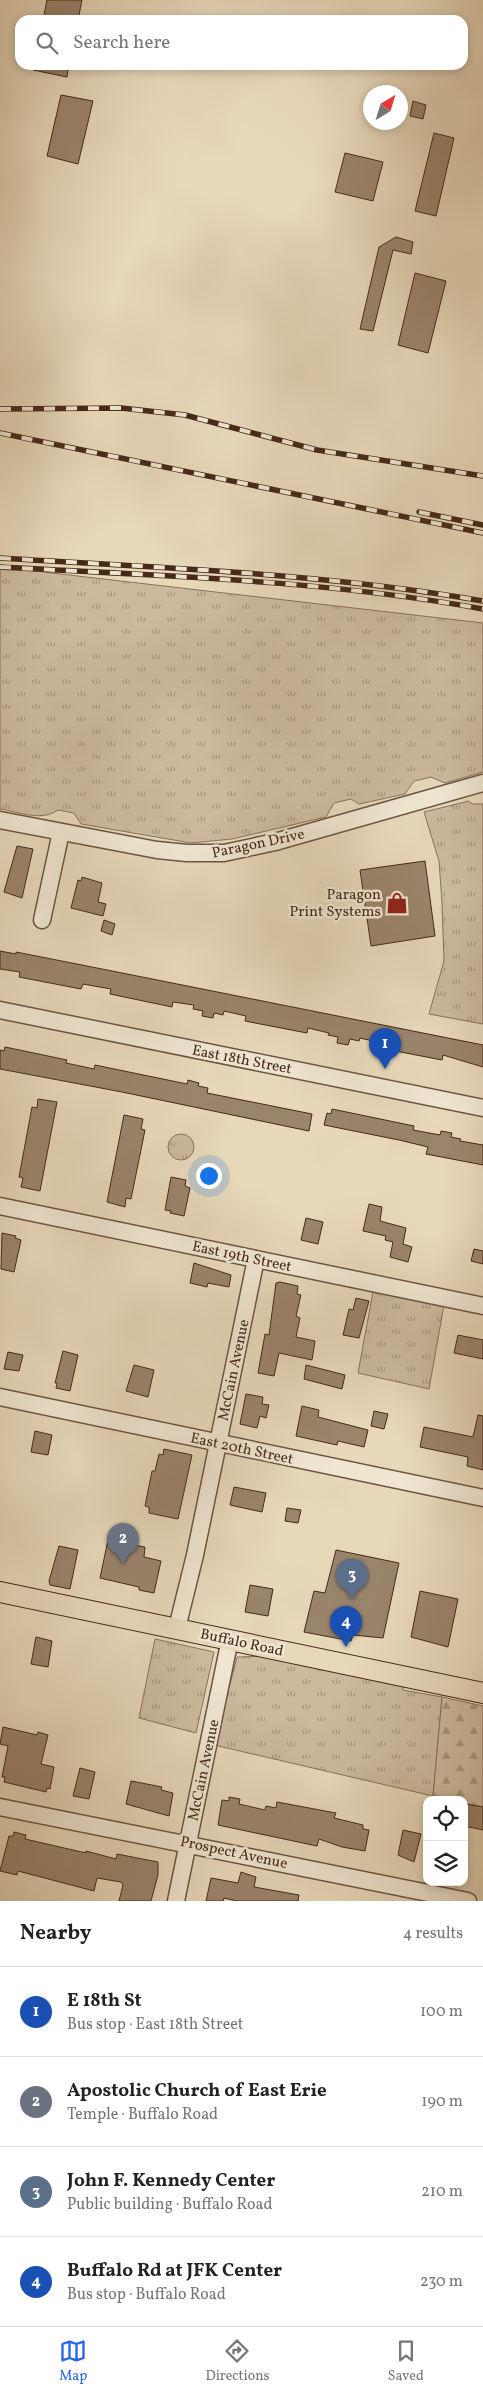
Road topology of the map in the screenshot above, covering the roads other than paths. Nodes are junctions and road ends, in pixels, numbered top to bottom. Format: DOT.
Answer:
graph roads {
  1 [pos="483,783"];
  2 [pos="0,820"];
  3 [pos="61,832"];
  4 [pos="42,920"];
  5 [pos="0,1010"];
  6 [pos="483,1108"];
  7 [pos="0,1206"];
  8 [pos="256,1259"];
  9 [pos="483,1306"];
  10 [pos="0,1397"];
  11 [pos="218,1443"];
  12 [pos="483,1498"];
  13 [pos="0,1592"];
  14 [pos="177,1628"];
  15 [pos="230,1639"];
  16 [pos="483,1693"];
  17 [pos="0,1806"];
  18 [pos="188,1843"];
  19 [pos="176,1901"];
  20 [pos="468,1901"];
  1 -- 3 [label="street, Paragon Drive"];
  2 -- 3 [label="street, Paragon Drive"];
  3 -- 4 [label="street"];
  5 -- 6 [label="street, East 18th Street"];
  7 -- 8 [label="street, East 19th Street"];
  8 -- 9 [label="street, East 19th Street"];
  8 -- 11 [label="street, McCain Avenue"];
  10 -- 11 [label="street, East 20th Street"];
  11 -- 12 [label="street, East 20th Street"];
  11 -- 14 [label="street, McCain Avenue"];
  13 -- 14 [label="main road, Buffalo Road"];
  14 -- 15 [label="main road, Buffalo Road"];
  15 -- 16 [label="main road, Buffalo Road"];
  15 -- 18 [label="street, McCain Avenue"];
  17 -- 18 [label="street, Prospect Avenue"];
  18 -- 19 [label="street, McCain Avenue"];
  18 -- 20 [label="street, Prospect Avenue"];
}
